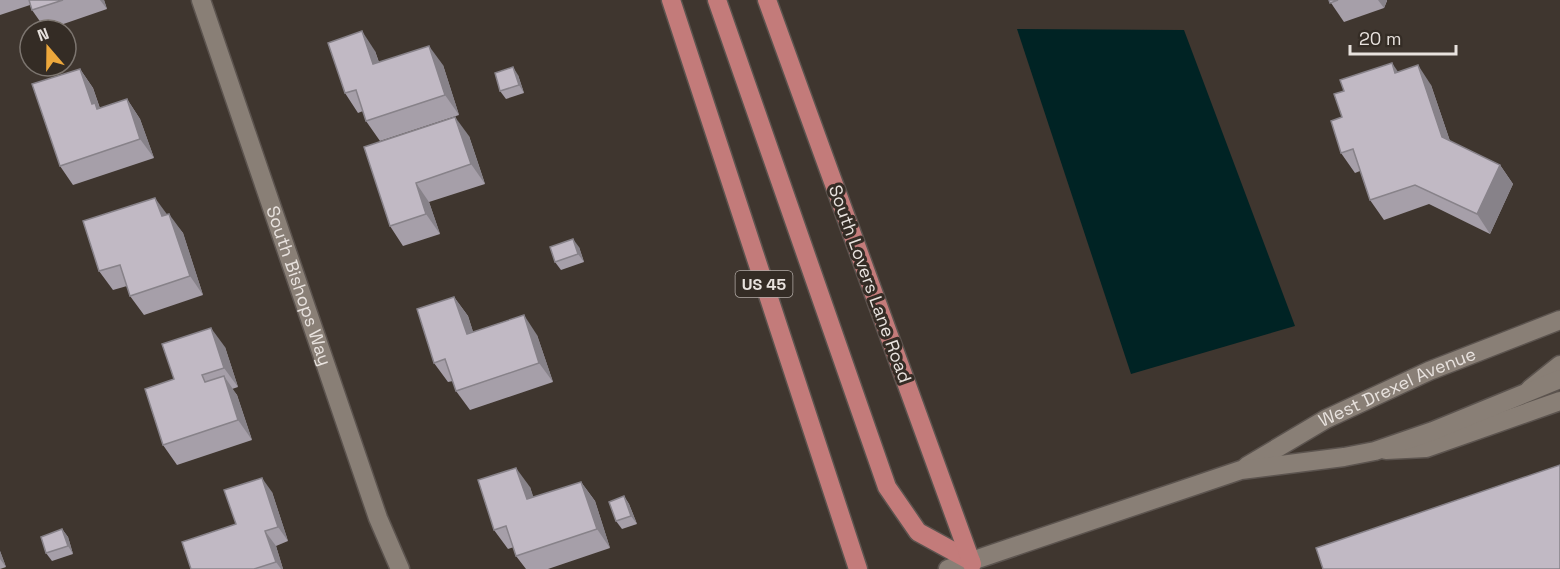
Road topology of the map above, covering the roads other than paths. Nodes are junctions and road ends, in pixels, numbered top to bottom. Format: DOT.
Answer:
graph roads {
  1 [pos="201,0"];
  2 [pos="670,0"];
  3 [pos="717,0"];
  4 [pos="767,0"];
  5 [pos="1560,320"];
  6 [pos="1560,365"];
  7 [pos="1560,380"];
  8 [pos="1524,394"];
  9 [pos="1560,401"];
  10 [pos="1375,451"];
  11 [pos="1240,470"];
  12 [pos="972,565"];
  13 [pos="400,569"];
  14 [pos="858,569"];
  15 [pos="948,569"];
  1 -- 13 [label="street, South Bishops Way"];
  2 -- 14 [label="main road, US 45"];
  3 -- 12 [label="main road"];
  4 -- 12 [label="main road, South Lovers Lane Road"];
  5 -- 11 [label="street, West Drexel Avenue"];
  6 -- 8 [label="street"];
  7 -- 8 [label="street, West Drexel Avenue"];
  8 -- 10 [label="street, West Drexel Avenue"];
  9 -- 10 [label="street"];
  10 -- 11 [label="street, West Drexel Avenue"];
  11 -- 12 [label="street, West Drexel Avenue"];
  12 -- 15 [label="street, West Drexel Avenue"];
}
